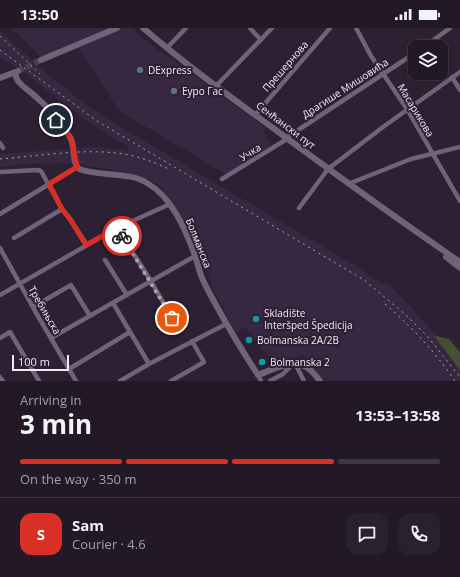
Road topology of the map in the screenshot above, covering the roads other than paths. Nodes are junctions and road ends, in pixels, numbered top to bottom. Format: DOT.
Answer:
graph roads {
  1 [pos="117,28"];
  2 [pos="143,28"];
  3 [pos="186,28"];
  4 [pos="250,28"];
  5 [pos="272,28"];
  6 [pos="330,28"];
  7 [pos="356,28"];
  8 [pos="450,28"];
  9 [pos="261,40"];
  10 [pos="434,40"];
  11 [pos="167,48"];
  12 [pos="408,58"];
  13 [pos="41,60"];
  14 [pos="460,72"];
  15 [pos="383,74"];
  16 [pos="452,77"];
  17 [pos="0,78"];
  18 [pos="216,86"];
  19 [pos="460,90"];
  20 [pos="407,109"];
  21 [pos="255,115"];
  22 [pos="287,138"];
  23 [pos="0,144"];
  24 [pos="460,147"];
  25 [pos="4,148"];
  26 [pos="431,153"];
  27 [pos="77,167"];
  28 [pos="328,169"];
  29 [pos="0,172"];
  30 [pos="222,179"];
  31 [pos="49,184"];
  32 [pos="348,184"];
  33 [pos="460,201"];
  34 [pos="170,204"];
  35 [pos="299,208"];
  36 [pos="62,209"];
  37 [pos="0,214"];
  38 [pos="117,228"];
  39 [pos="420,235"];
  40 [pos="14,238"];
  41 [pos="86,245"];
  42 [pos="0,248"];
  43 [pos="195,256"];
  44 [pos="104,260"];
  45 [pos="460,262"];
  46 [pos="460,268"];
  47 [pos="151,281"];
  48 [pos="20,284"];
  49 [pos="0,295"];
  50 [pos="127,295"];
  51 [pos="113,303"];
  52 [pos="33,307"];
  53 [pos="90,316"];
  54 [pos="226,324"];
  55 [pos="179,330"];
  56 [pos="130,332"];
  57 [pos="0,338"];
  58 [pos="51,338"];
  59 [pos="192,341"];
  60 [pos="149,364"];
  61 [pos="294,365"];
  62 [pos="69,369"];
  63 [pos="0,377"];
  64 [pos="259,378"];
  65 [pos="3,381"];
  66 [pos="39,381"];
  67 [pos="76,381"];
  68 [pos="120,381"];
  69 [pos="170,381"];
  70 [pos="270,381"];
  71 [pos="304,381"];
  72 [pos="320,381"];
  1 -- 13 [label="street"];
  2 -- 11 [label="street, Сенћански пут"];
  3 -- 11 [label="street"];
  4 -- 9 [label="street"];
  5 -- 9 [label="street"];
  6 -- 21 [label="street, Прешернова"];
  7 -- 15 [label="street, Масарикова"];
  8 -- 10 [label="street"];
  9 -- 18 [label="street"];
  11 -- 18 [label="street, Сенћански пут"];
  12 -- 15 [label="street, Драгише Мишовића"];
  14 -- 16 [label="street"];
  15 -- 20 [label="street, Масарикова"];
  15 -- 22 [label="street, Драгише Мишовића"];
  16 -- 19 [label="street"];
  16 -- 20 [label="street"];
  17 -- 27 [label="street"];
  18 -- 21 [label="street, Сенћански пут"];
  20 -- 26 [label="street, Масарикова"];
  20 -- 28 [label="street"];
  21 -- 22 [label="street, Сенћански пут"];
  22 -- 28 [label="street, Сенћански пут"];
  22 -- 30 [label="street, Учка"];
  23 -- 25 [label="street"];
  24 -- 26 [label="street"];
  26 -- 32 [label="street"];
  26 -- 33 [label="street, Масарикова"];
  27 -- 31 [label="street"];
  27 -- 34 [label="street, Болманска"];
  28 -- 32 [label="street, Сенћански пут"];
  28 -- 35 [label="street"];
  29 -- 31 [label="street"];
  31 -- 36 [label="street"];
  31 -- 37 [label="street"];
  32 -- 39 [label="street, Сенћански пут"];
  34 -- 38 [label="street"];
  34 -- 43 [label="street, Болманска"];
  36 -- 40 [label="street"];
  36 -- 41 [label="street"];
  38 -- 41 [label="street"];
  38 -- 47 [label="street"];
  39 -- 45 [label="street, Сенћански пут"];
  39 -- 46 [label="street, Сенћански пут"];
  41 -- 48 [label="street"];
  42 -- 48 [label="street, Требињска"];
  43 -- 47 [label="street"];
  43 -- 54 [label="street, Болманска"];
  44 -- 50 [label="street"];
  47 -- 50 [label="street"];
  47 -- 55 [label="street"];
  48 -- 49 [label="street"];
  48 -- 52 [label="street, Требињска"];
  50 -- 51 [label="street"];
  51 -- 53 [label="street"];
  51 -- 56 [label="street"];
  52 -- 53 [label="street"];
  52 -- 58 [label="street, Требињска"];
  53 -- 58 [label="street"];
  54 -- 59 [label="street"];
  54 -- 64 [label="street, Болманска"];
  56 -- 60 [label="street"];
  56 -- 62 [label="street"];
  57 -- 66 [label="street"];
  58 -- 62 [label="street, Требињска"];
  59 -- 60 [label="street"];
  59 -- 69 [label="street"];
  60 -- 68 [label="street"];
  61 -- 64 [label="street"];
  61 -- 70 [label="street"];
  61 -- 71 [label="street"];
  61 -- 72 [label="street"];
  62 -- 67 [label="street, Требињска"];
  63 -- 65 [label="street"];
}
